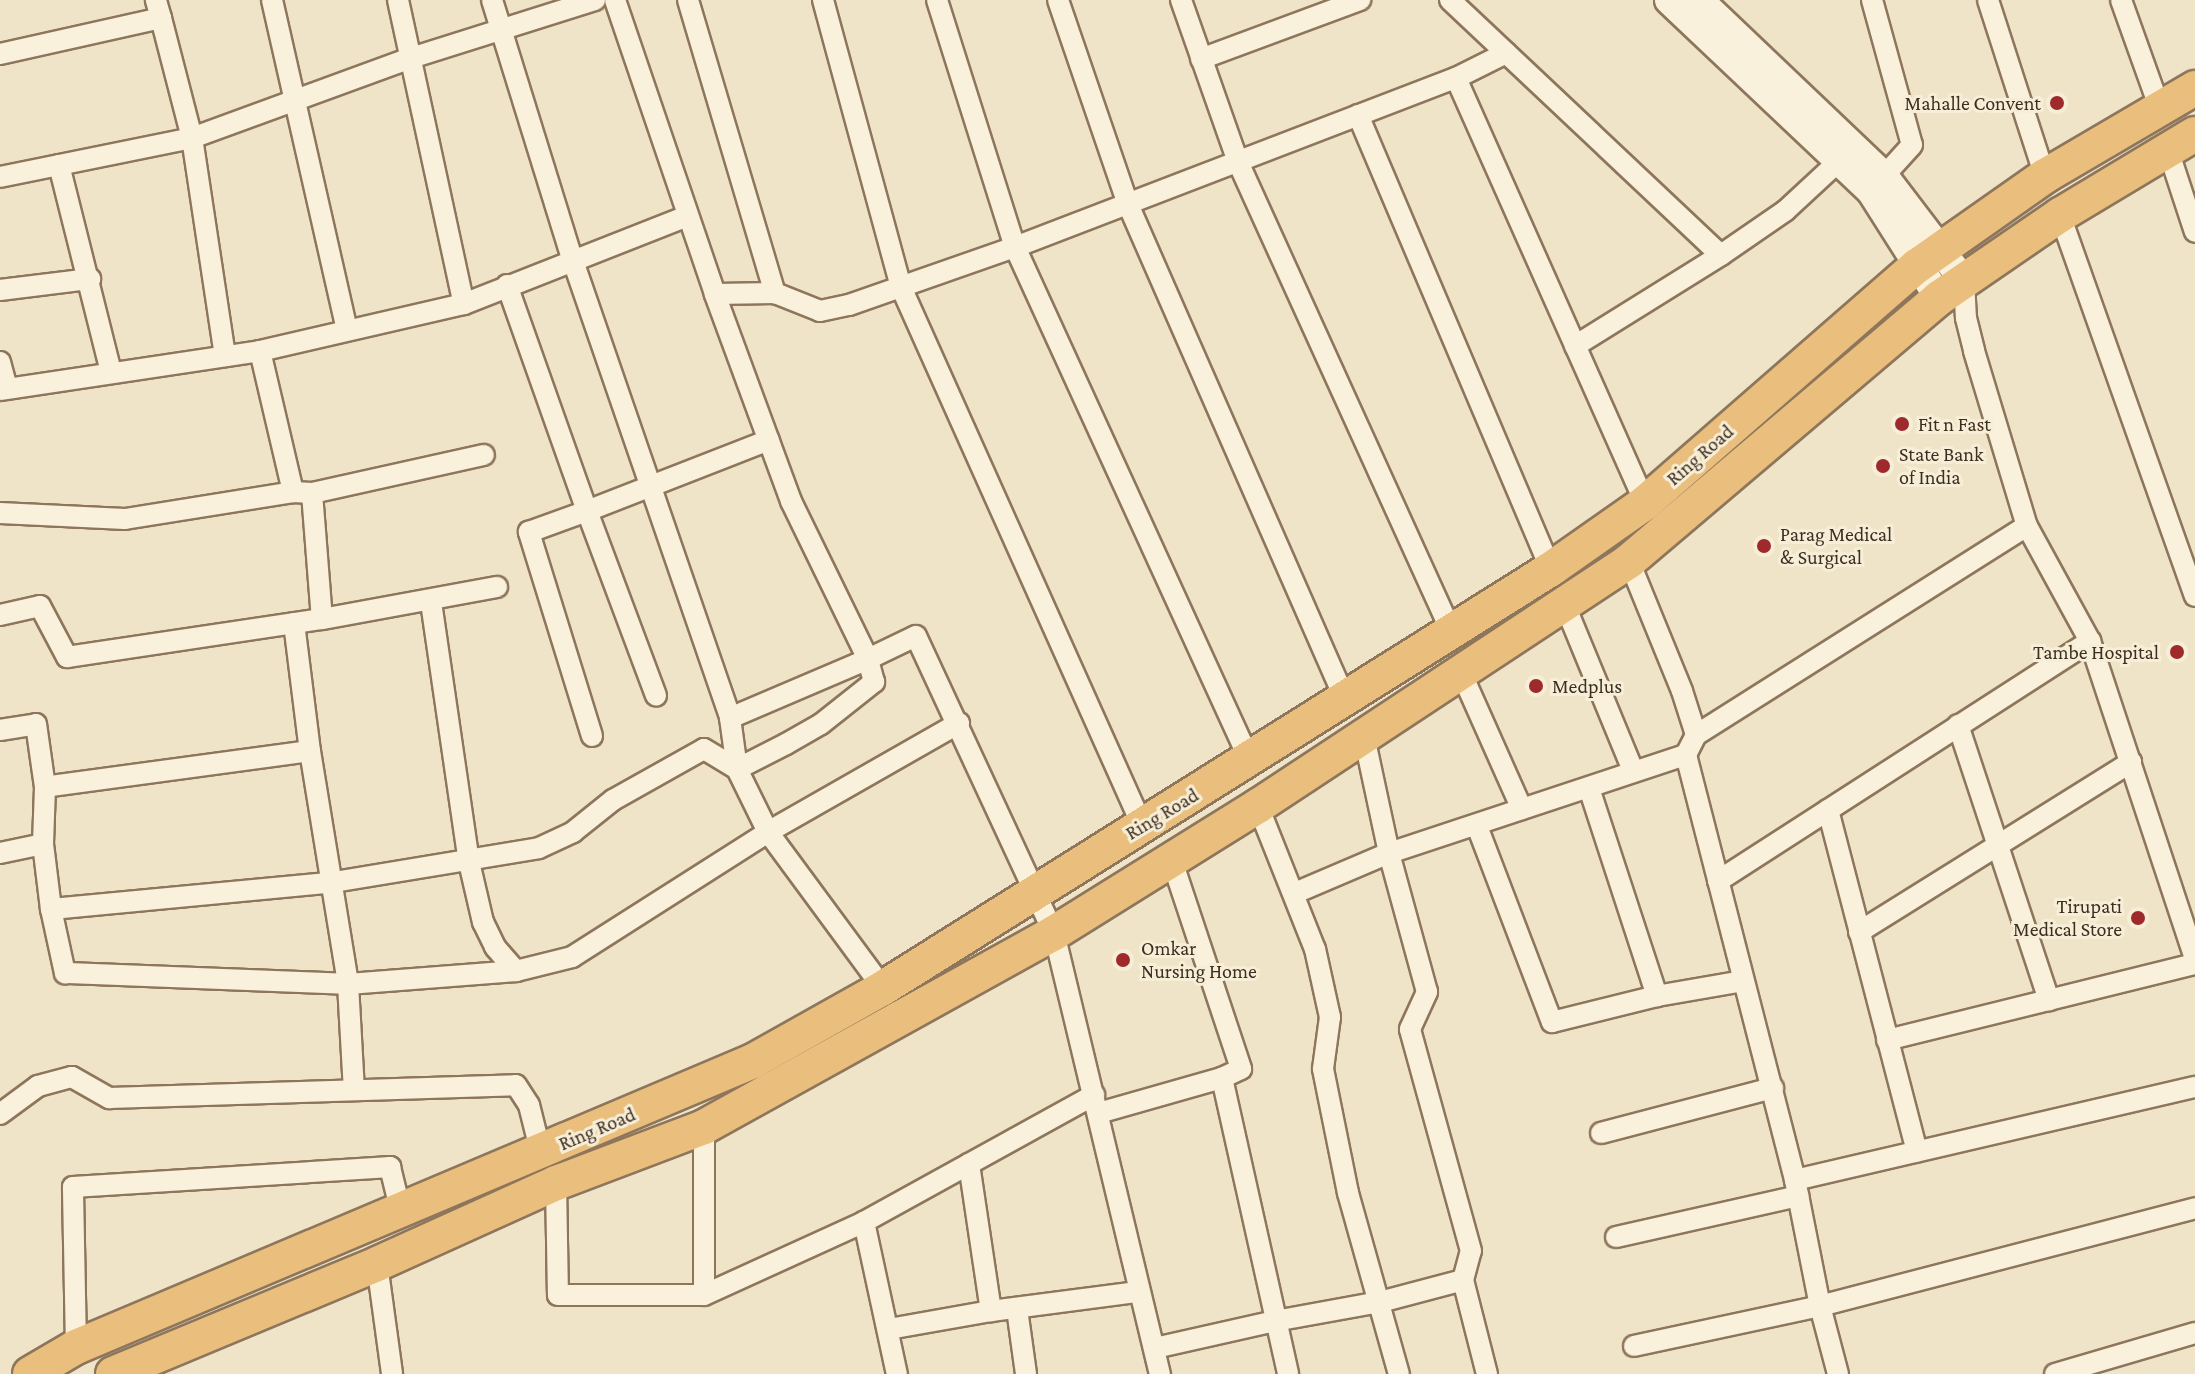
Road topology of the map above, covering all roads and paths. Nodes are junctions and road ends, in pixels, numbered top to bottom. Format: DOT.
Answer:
graph roads {
  1 [pos="272,0"];
  2 [pos="398,0"];
  3 [pos="492,0"];
  4 [pos="595,0"];
  5 [pos="615,0"];
  6 [pos="688,0"];
  7 [pos="823,0"];
  8 [pos="937,0"];
  9 [pos="1058,0"];
  10 [pos="1181,0"];
  11 [pos="1360,0"];
  12 [pos="1450,0"];
  13 [pos="1669,0"];
  14 [pos="1699,0"];
  15 [pos="1872,0"];
  16 [pos="1988,0"];
  17 [pos="2121,0"];
  18 [pos="158,9"];
  19 [pos="501,32"];
  20 [pos="1506,53"];
  21 [pos="0,54"];
  22 [pos="411,58"];
  23 [pos="1201,59"];
  24 [pos="1456,78"];
  25 [pos="2195,88"];
  26 [pos="296,99"];
  27 [pos="2160,109"];
  28 [pos="1358,115"];
  29 [pos="192,138"];
  30 [pos="2181,142"];
  31 [pos="1839,161"];
  32 [pos="1238,162"];
  33 [pos="59,165"];
  34 [pos="1884,176"];
  35 [pos="2045,176"];
  36 [pos="0,177"];
  37 [pos="1127,202"];
  38 [pos="2060,215"];
  39 [pos="687,216"];
  40 [pos="2195,232"];
  41 [pos="1015,247"];
  42 [pos="1721,255"];
  43 [pos="572,258"];
  44 [pos="1929,258"];
  45 [pos="90,279"];
  46 [pos="507,285"];
  47 [pos="901,287"];
  48 [pos="0,290"];
  49 [pos="1952,290"];
  50 [pos="775,293"];
  51 [pos="715,294"];
  52 [pos="464,304"];
  53 [pos="1966,318"];
  54 [pos="347,330"];
  55 [pos="1575,346"];
  56 [pos="260,351"];
  57 [pos="225,356"];
  58 [pos="0,362"];
  59 [pos="111,372"];
  60 [pos="4,389"];
  61 [pos="769,440"];
  62 [pos="484,455"];
  63 [pos="652,488"];
  64 [pos="303,492"];
  65 [pos="1645,503"];
  66 [pos="587,511"];
  67 [pos="0,513"];
  68 [pos="2027,526"];
  69 [pos="1629,561"];
  70 [pos="1551,569"];
  71 [pos="497,587"];
  72 [pos="2195,596"];
  73 [pos="431,602"];
  74 [pos="1564,603"];
  75 [pos="0,615"];
  76 [pos="322,619"];
  77 [pos="294,623"];
  78 [pos="1452,633"];
  79 [pos="2090,641"];
  80 [pos="868,659"];
  81 [pos="1460,670"];
  82 [pos="656,696"];
  83 [pos="1345,699"];
  84 [pos="730,718"];
  85 [pos="959,723"];
  86 [pos="1958,725"];
  87 [pos="0,730"];
  88 [pos="1696,735"];
  89 [pos="592,736"];
  90 [pos="1364,736"];
  91 [pos="310,751"];
  92 [pos="1686,755"];
  93 [pos="1250,761"];
  94 [pos="2131,762"];
  95 [pos="737,769"];
  96 [pos="1633,770"];
  97 [pos="45,787"];
  98 [pos="1589,788"];
  99 [pos="1258,806"];
  100 [pos="1522,809"];
  101 [pos="1828,810"];
  102 [pos="1142,825"];
  103 [pos="1477,826"];
  104 [pos="768,832"];
  105 [pos="43,844"];
  106 [pos="1998,845"];
  107 [pos="0,853"];
  108 [pos="1389,853"];
  109 [pos="1172,861"];
  110 [pos="469,862"];
  111 [pos="1718,881"];
  112 [pos="334,882"];
  113 [pos="1038,893"];
  114 [pos="1295,893"];
  115 [pos="51,909"];
  116 [pos="1859,932"];
  117 [pos="1054,933"];
  118 [pos="2195,961"];
  119 [pos="516,971"];
  120 [pos="1743,981"];
  121 [pos="348,984"];
  122 [pos="883,988"];
  123 [pos="1657,996"];
  124 [pos="2049,1000"];
  125 [pos="1887,1040"];
  126 [pos="1222,1078"];
  127 [pos="2195,1087"];
  128 [pos="1773,1088"];
  129 [pos="354,1090"];
  130 [pos="1097,1104"];
  131 [pos="0,1114"];
  132 [pos="704,1127"];
  133 [pos="1601,1133"];
  134 [pos="1917,1152"];
  135 [pos="541,1153"];
  136 [pos="969,1164"];
  137 [pos="556,1183"];
  138 [pos="1797,1188"];
  139 [pos="2195,1208"];
  140 [pos="401,1212"];
  141 [pos="864,1222"];
  142 [pos="1616,1237"];
  143 [pos="377,1264"];
  144 [pos="1463,1280"];
  145 [pos="1138,1292"];
  146 [pos="704,1295"];
  147 [pos="1380,1302"];
  148 [pos="1820,1306"];
  149 [pos="1017,1309"];
  150 [pos="991,1311"];
  151 [pos="1275,1321"];
  152 [pos="889,1329"];
  153 [pos="2195,1333"];
  154 [pos="1634,1346"];
  155 [pos="76,1347"];
  156 [pos="1155,1348"];
  157 [pos="30,1374"];
  158 [pos="113,1374"];
  159 [pos="392,1374"];
  160 [pos="897,1374"];
  161 [pos="1026,1374"];
  162 [pos="1160,1374"];
  163 [pos="1288,1374"];
  164 [pos="1399,1374"];
  165 [pos="1487,1374"];
  166 [pos="1838,1374"];
  167 [pos="2055,1374"];
  1 -- 26 [label="street"];
  2 -- 22 [label="street"];
  3 -- 19 [label="street"];
  4 -- 19 [label="street"];
  5 -- 39 [label="street"];
  6 -- 50 [label="street"];
  7 -- 47 [label="street"];
  8 -- 41 [label="street"];
  9 -- 37 [label="street"];
  10 -- 23 [label="street"];
  11 -- 23 [label="street"];
  12 -- 20 [label="street"];
  13 -- 31 [label="main road"];
  14 -- 34 [label="main road"];
  15 -- 34 [label="street"];
  16 -- 35 [label="street"];
  17 -- 27 [label="street"];
  18 -- 21 [label="street"];
  18 -- 29 [label="street"];
  19 -- 22 [label="street"];
  19 -- 43 [label="street"];
  20 -- 24 [label="street"];
  20 -- 42 [label="street"];
  22 -- 26 [label="street"];
  22 -- 52 [label="street"];
  23 -- 32 [label="street"];
  24 -- 28 [label="street"];
  24 -- 55 [label="street"];
  25 -- 27 [label="highway, Ring Road"];
  26 -- 29 [label="street"];
  26 -- 54 [label="street"];
  27 -- 35 [label="highway, Ring Road"];
  28 -- 32 [label="street"];
  28 -- 70 [label="street"];
  29 -- 33 [label="street"];
  29 -- 57 [label="street"];
  30 -- 38 [label="highway, Ring Road"];
  30 -- 40 [label="street"];
  31 -- 42 [label="street"];
  31 -- 44 [label="main road"];
  32 -- 37 [label="street"];
  32 -- 78 [label="street"];
  33 -- 36 [label="street"];
  33 -- 45 [label="street"];
  34 -- 44 [label="main road"];
  35 -- 44 [label="highway, Ring Road"];
  37 -- 41 [label="street"];
  37 -- 83 [label="street"];
  38 -- 49 [label="highway, Ring Road"];
  38 -- 72 [label="street"];
  39 -- 43 [label="street"];
  39 -- 51 [label="street"];
  41 -- 47 [label="street"];
  41 -- 93 [label="street"];
  42 -- 55 [label="street"];
  43 -- 46 [label="street"];
  43 -- 63 [label="street"];
  44 -- 49 [label="main road"];
  44 -- 65 [label="highway, Ring Road"];
  45 -- 48 [label="street"];
  45 -- 59 [label="street"];
  46 -- 52 [label="street"];
  46 -- 66 [label="street"];
  47 -- 50 [label="street"];
  47 -- 102 [label="street"];
  49 -- 53 [label="street"];
  49 -- 53 [label="street"];
  49 -- 69 [label="highway, Ring Road"];
  50 -- 51 [label="street"];
  51 -- 61 [label="street"];
  52 -- 54 [label="street"];
  53 -- 68 [label="street"];
  54 -- 56 [label="street"];
  55 -- 65 [label="street"];
  56 -- 57 [label="street"];
  56 -- 64 [label="street"];
  57 -- 59 [label="street"];
  58 -- 60 [label="street"];
  59 -- 60 [label="street"];
  61 -- 63 [label="street"];
  61 -- 80 [label="street"];
  62 -- 64 [label="street"];
  63 -- 66 [label="street"];
  63 -- 84 [label="street"];
  64 -- 67 [label="street"];
  64 -- 76 [label="street"];
  65 -- 70 [label="highway, Ring Road"];
  66 -- 82 [label="street"];
  66 -- 89 [label="street"];
  68 -- 79 [label="street"];
  68 -- 88 [label="street"];
  69 -- 74 [label="highway, Ring Road"];
  69 -- 88 [label="street"];
  70 -- 78 [label="highway, Ring Road"];
  71 -- 73 [label="street"];
  73 -- 76 [label="street"];
  73 -- 110 [label="street"];
  74 -- 81 [label="highway, Ring Road"];
  74 -- 96 [label="street"];
  75 -- 77 [label="street"];
  76 -- 77 [label="street"];
  77 -- 91 [label="street"];
  78 -- 83 [label="highway, Ring Road"];
  79 -- 86 [label="street"];
  79 -- 94 [label="street"];
  80 -- 84 [label="street"];
  80 -- 85 [label="street"];
  80 -- 95 [label="street"];
  81 -- 90 [label="highway, Ring Road"];
  81 -- 100 [label="street"];
  83 -- 93 [label="highway, Ring Road"];
  84 -- 95 [label="street"];
  85 -- 104 [label="street"];
  85 -- 113 [label="street"];
  86 -- 101 [label="street"];
  86 -- 106 [label="street"];
  87 -- 97 [label="street"];
  88 -- 92 [label="street"];
  90 -- 99 [label="highway, Ring Road"];
  90 -- 108 [label="street"];
  91 -- 97 [label="street"];
  91 -- 112 [label="street"];
  92 -- 96 [label="street"];
  92 -- 111 [label="street"];
  93 -- 102 [label="highway, Ring Road"];
  94 -- 106 [label="street"];
  94 -- 118 [label="street"];
  95 -- 104 [label="street"];
  95 -- 110 [label="street"];
  96 -- 98 [label="street"];
  97 -- 105 [label="street"];
  98 -- 100 [label="street"];
  98 -- 123 [label="street"];
  99 -- 109 [label="highway, Ring Road"];
  99 -- 114 [label="street"];
  100 -- 103 [label="street"];
  101 -- 111 [label="street"];
  101 -- 116 [label="street"];
  102 -- 113 [label="highway, Ring Road"];
  103 -- 108 [label="street"];
  103 -- 123 [label="street"];
  104 -- 119 [label="street"];
  104 -- 122 [label="street"];
  105 -- 107 [label="street"];
  105 -- 115 [label="street"];
  106 -- 116 [label="street"];
  106 -- 124 [label="street"];
  108 -- 114 [label="street"];
  108 -- 144 [label="street"];
  109 -- 117 [label="highway, Ring Road"];
  109 -- 126 [label="street"];
  110 -- 112 [label="street"];
  110 -- 119 [label="street"];
  111 -- 120 [label="street"];
  112 -- 115 [label="street"];
  112 -- 121 [label="street"];
  113 -- 117 [label="street"];
  113 -- 122 [label="highway, Ring Road"];
  114 -- 147 [label="street"];
  115 -- 121 [label="street"];
  116 -- 125 [label="street"];
  117 -- 130 [label="street"];
  117 -- 132 [label="highway, Ring Road"];
  118 -- 124 [label="street"];
  119 -- 121 [label="street"];
  120 -- 123 [label="street"];
  120 -- 128 [label="street"];
  121 -- 129 [label="street"];
  122 -- 135 [label="highway, Ring Road"];
  124 -- 125 [label="street"];
  125 -- 134 [label="street"];
  126 -- 130 [label="street"];
  126 -- 151 [label="street"];
  127 -- 134 [label="street"];
  128 -- 133 [label="street"];
  128 -- 138 [label="street"];
  129 -- 131 [label="street"];
  129 -- 135 [label="street"];
  130 -- 136 [label="street"];
  130 -- 145 [label="street"];
  132 -- 137 [label="highway, Ring Road"];
  132 -- 146 [label="street"];
  134 -- 138 [label="street"];
  135 -- 140 [label="highway, Ring Road"];
  136 -- 141 [label="street"];
  136 -- 150 [label="street"];
  137 -- 143 [label="highway, Ring Road"];
  137 -- 146 [label="street"];
  138 -- 142 [label="street"];
  138 -- 148 [label="street"];
  139 -- 148 [label="street"];
  140 -- 155 [label="highway, Ring Road"];
  140 -- 155 [label="street"];
  141 -- 146 [label="street"];
  141 -- 152 [label="street"];
  143 -- 158 [label="highway, Ring Road"];
  143 -- 159 [label="street"];
  144 -- 147 [label="street"];
  144 -- 165 [label="street"];
  145 -- 149 [label="street"];
  145 -- 156 [label="street"];
  147 -- 151 [label="street"];
  147 -- 164 [label="street"];
  148 -- 154 [label="street"];
  148 -- 166 [label="street"];
  149 -- 150 [label="street"];
  149 -- 161 [label="street"];
  150 -- 152 [label="street"];
  151 -- 156 [label="street"];
  151 -- 163 [label="street"];
  152 -- 160 [label="street"];
  153 -- 167 [label="street"];
  155 -- 157 [label="highway, Ring Road"];
  156 -- 162 [label="street"];
}
